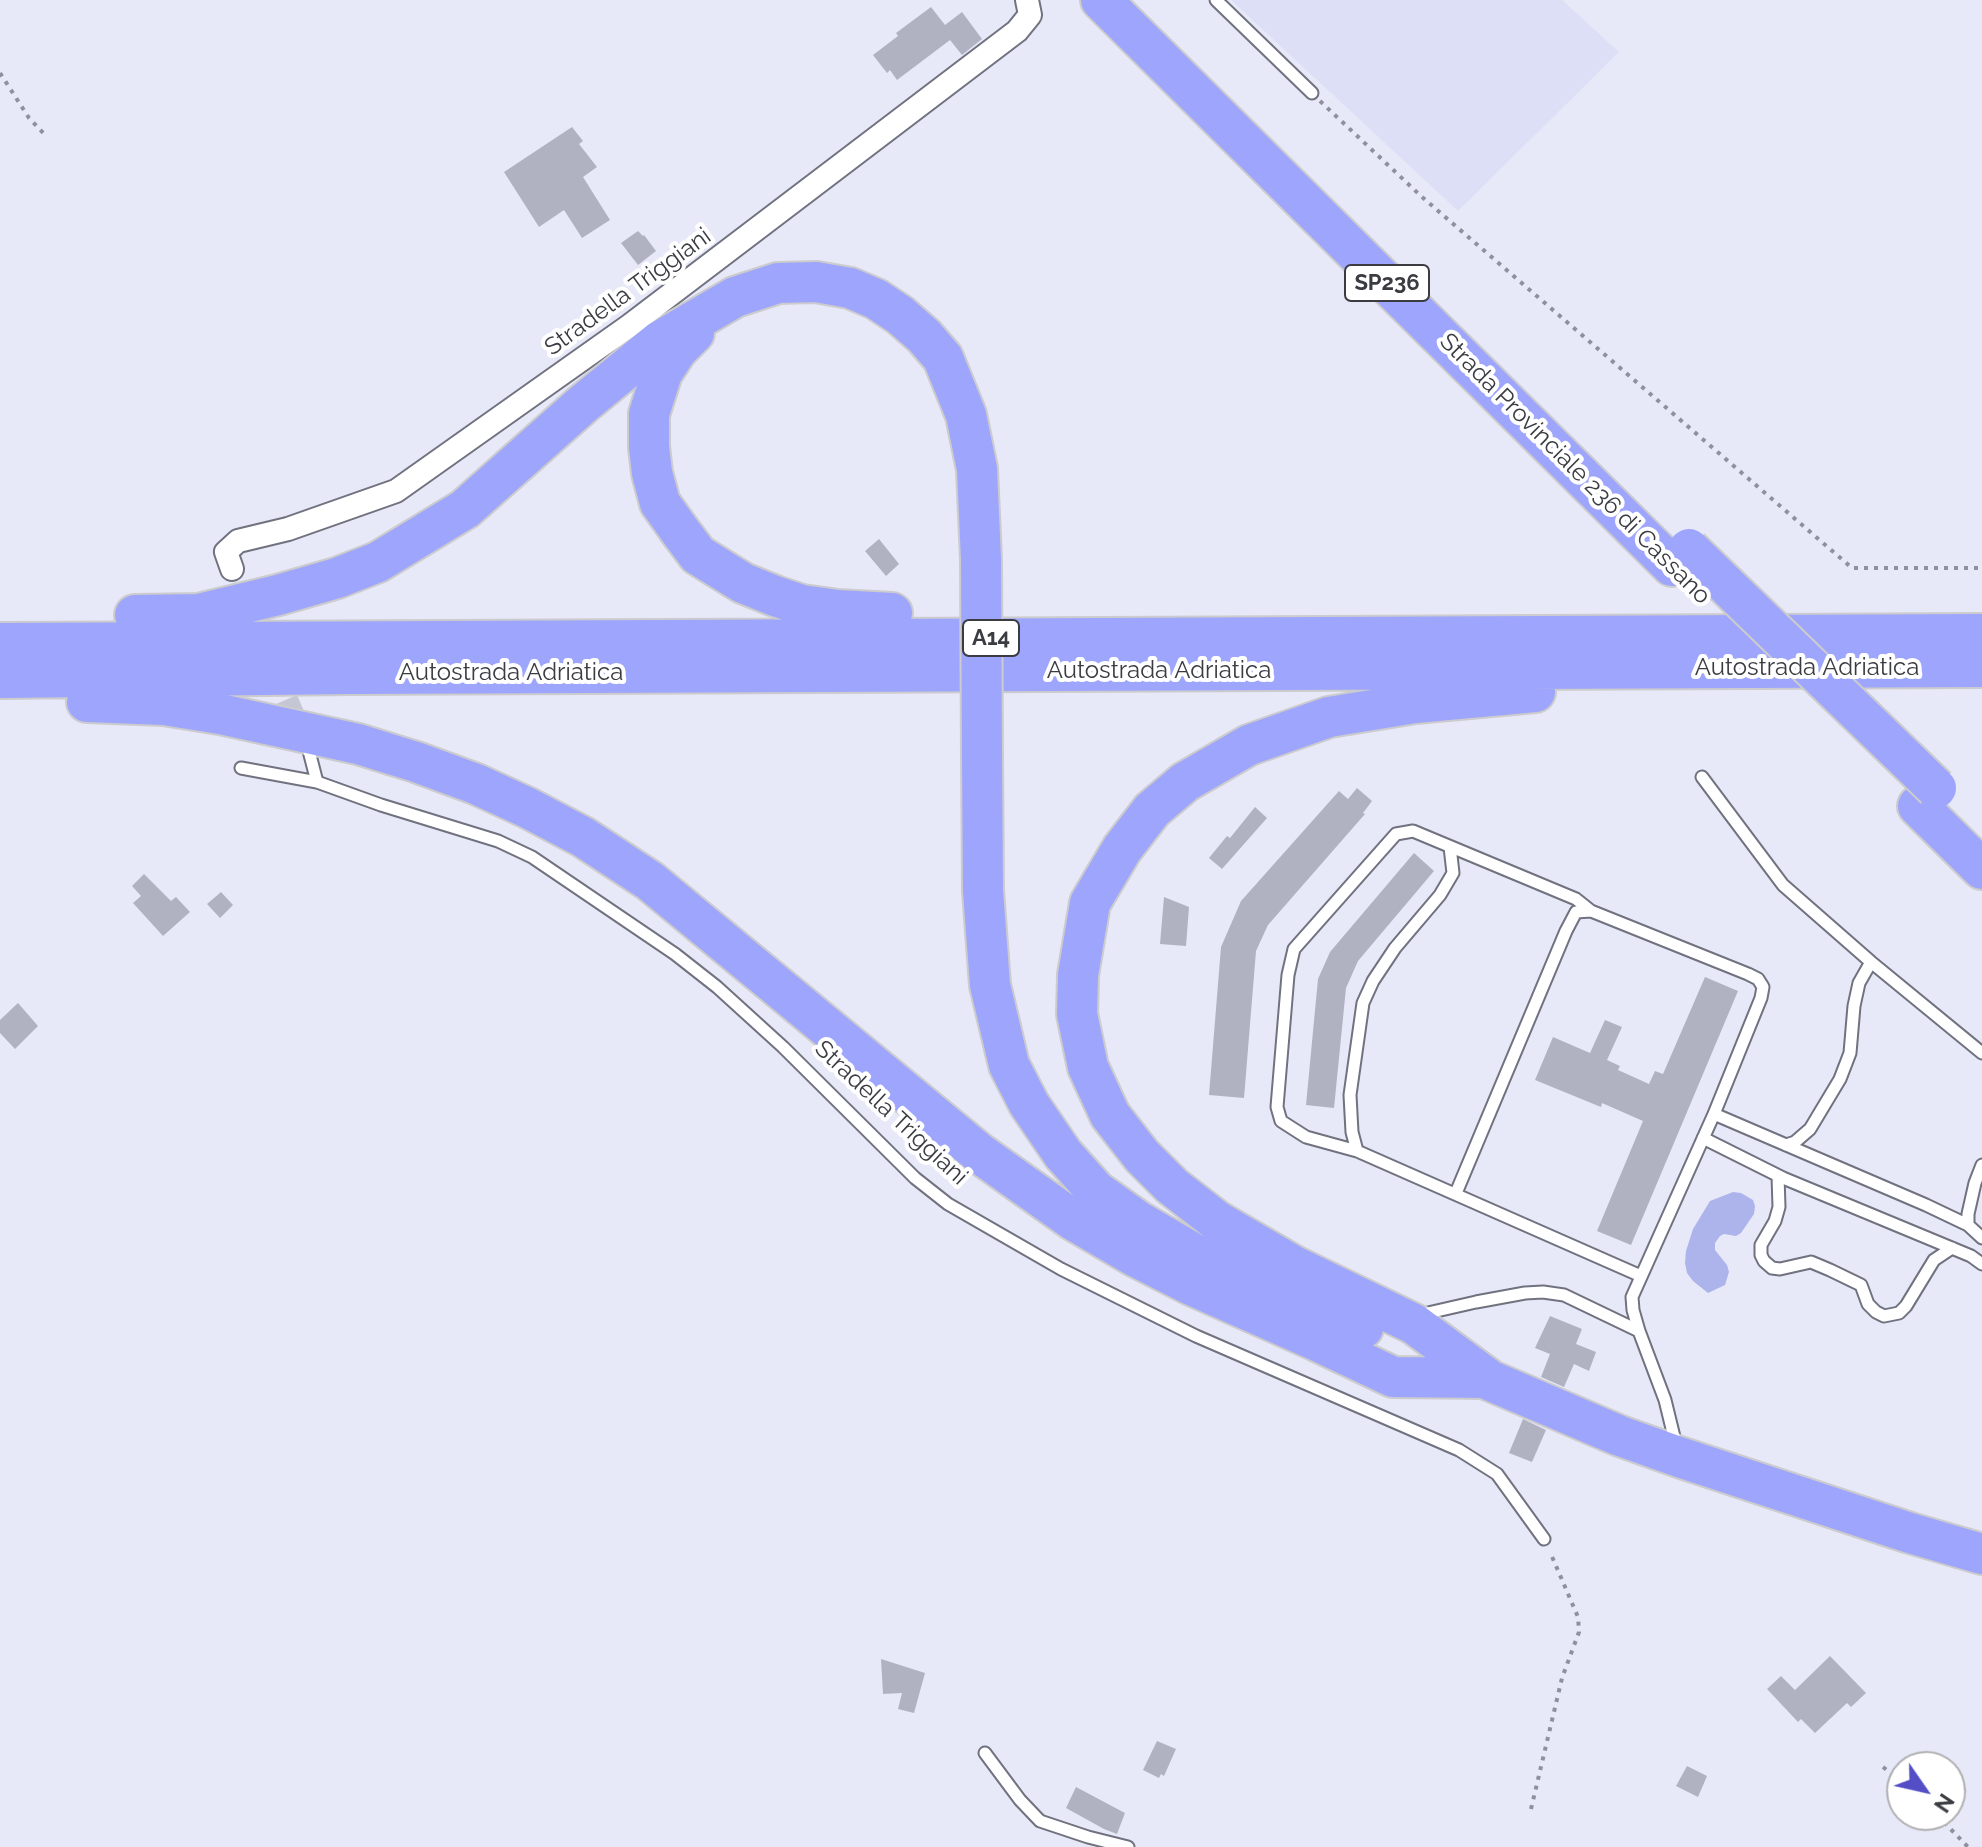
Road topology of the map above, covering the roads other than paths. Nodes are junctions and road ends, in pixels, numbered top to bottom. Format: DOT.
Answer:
graph roads {
  1 [pos="1027,0"];
  2 [pos="1101,0"];
  3 [pos="1136,0"];
  4 [pos="1216,0"];
  5 [pos="1312,93"];
  6 [pos="735,297"];
  7 [pos="1680,558"];
  8 [pos="232,569"];
  9 [pos="0,619"];
  10 [pos="1982,634"];
  11 [pos="1303,636"];
  12 [pos="0,643"];
  13 [pos="1898,667"];
  14 [pos="1982,667"];
  15 [pos="0,678"];
  16 [pos="0,699"];
  17 [pos="309,751"];
  18 [pos="241,768"];
  19 [pos="1702,777"];
  20 [pos="317,782"];
  21 [pos="1927,797"];
  22 [pos="1982,834"];
  23 [pos="1450,847"];
  24 [pos="1982,869"];
  25 [pos="1591,911"];
  26 [pos="1871,962"];
  27 [pos="1982,1053"];
  28 [pos="1714,1114"];
  29 [pos="1703,1138"];
  30 [pos="1786,1145"];
  31 [pos="1357,1151"];
  32 [pos="1982,1165"];
  33 [pos="1778,1176"];
  34 [pos="1456,1193"];
  35 [pos="1968,1225"];
  36 [pos="1982,1238"];
  37 [pos="1952,1248"];
  38 [pos="1982,1264"];
  39 [pos="1641,1276"];
  40 [pos="1402,1318"];
  41 [pos="1639,1331"];
  42 [pos="1487,1378"];
  43 [pos="1679,1457"];
  44 [pos="1544,1539"];
  45 [pos="1982,1554"];
  46 [pos="985,1753"];
  47 [pos="1128,1847"];
  1 -- 8 [label="street, Stradella Triggiani"];
  2 -- 7 [label="highway, Strada Provinciale 236 di Cassano / SP236"];
  3 -- 7 [label="highway, Strada Provinciale 236 di Cassano / SP236"];
  4 -- 5 [label="lane"];
  6 -- 9 [label="highway, A14"];
  6 -- 11 [label="highway, A14"];
  6 -- 42 [label="highway, A14, bridge"];
  7 -- 21 [label="highway, Strada Provinciale 236 di Cassano / SP236"];
  10 -- 11 [label="highway, Autostrada Adriatica / A14"];
  11 -- 12 [label="highway, Autostrada Adriatica / A14"];
  13 -- 14 [label="highway, Autostrada Adriatica / A14"];
  13 -- 15 [label="highway, Autostrada Adriatica / A14"];
  13 -- 40 [label="highway, A14"];
  16 -- 42 [label="highway"];
  17 -- 20 [label="lane"];
  18 -- 20 [label="lane, Stradella Triggiani"];
  19 -- 26 [label="lane"];
  20 -- 44 [label="lane, Stradella Triggiani"];
  21 -- 22 [label="highway, Strada Provinciale 236 di Cassano / SP236"];
  21 -- 24 [label="highway, Strada Provinciale 236 di Cassano / SP236"];
  23 -- 25 [label="lane"];
  23 -- 31 [label="lane"];
  23 -- 31 [label="lane"];
  25 -- 28 [label="lane"];
  25 -- 34 [label="lane"];
  26 -- 27 [label="lane"];
  26 -- 30 [label="lane"];
  28 -- 29 [label="lane"];
  28 -- 30 [label="lane"];
  29 -- 33 [label="lane"];
  29 -- 39 [label="lane"];
  30 -- 35 [label="lane"];
  31 -- 34 [label="lane"];
  32 -- 35 [label="lane"];
  33 -- 37 [label="lane"];
  33 -- 37 [label="lane"];
  34 -- 39 [label="lane"];
  35 -- 36 [label="lane"];
  37 -- 38 [label="lane"];
  39 -- 41 [label="lane"];
  40 -- 41 [label="lane"];
  40 -- 42 [label="highway, A14"];
  41 -- 43 [label="lane"];
  42 -- 43 [label="highway"];
  43 -- 45 [label="highway"];
  46 -- 47 [label="lane"];
}
